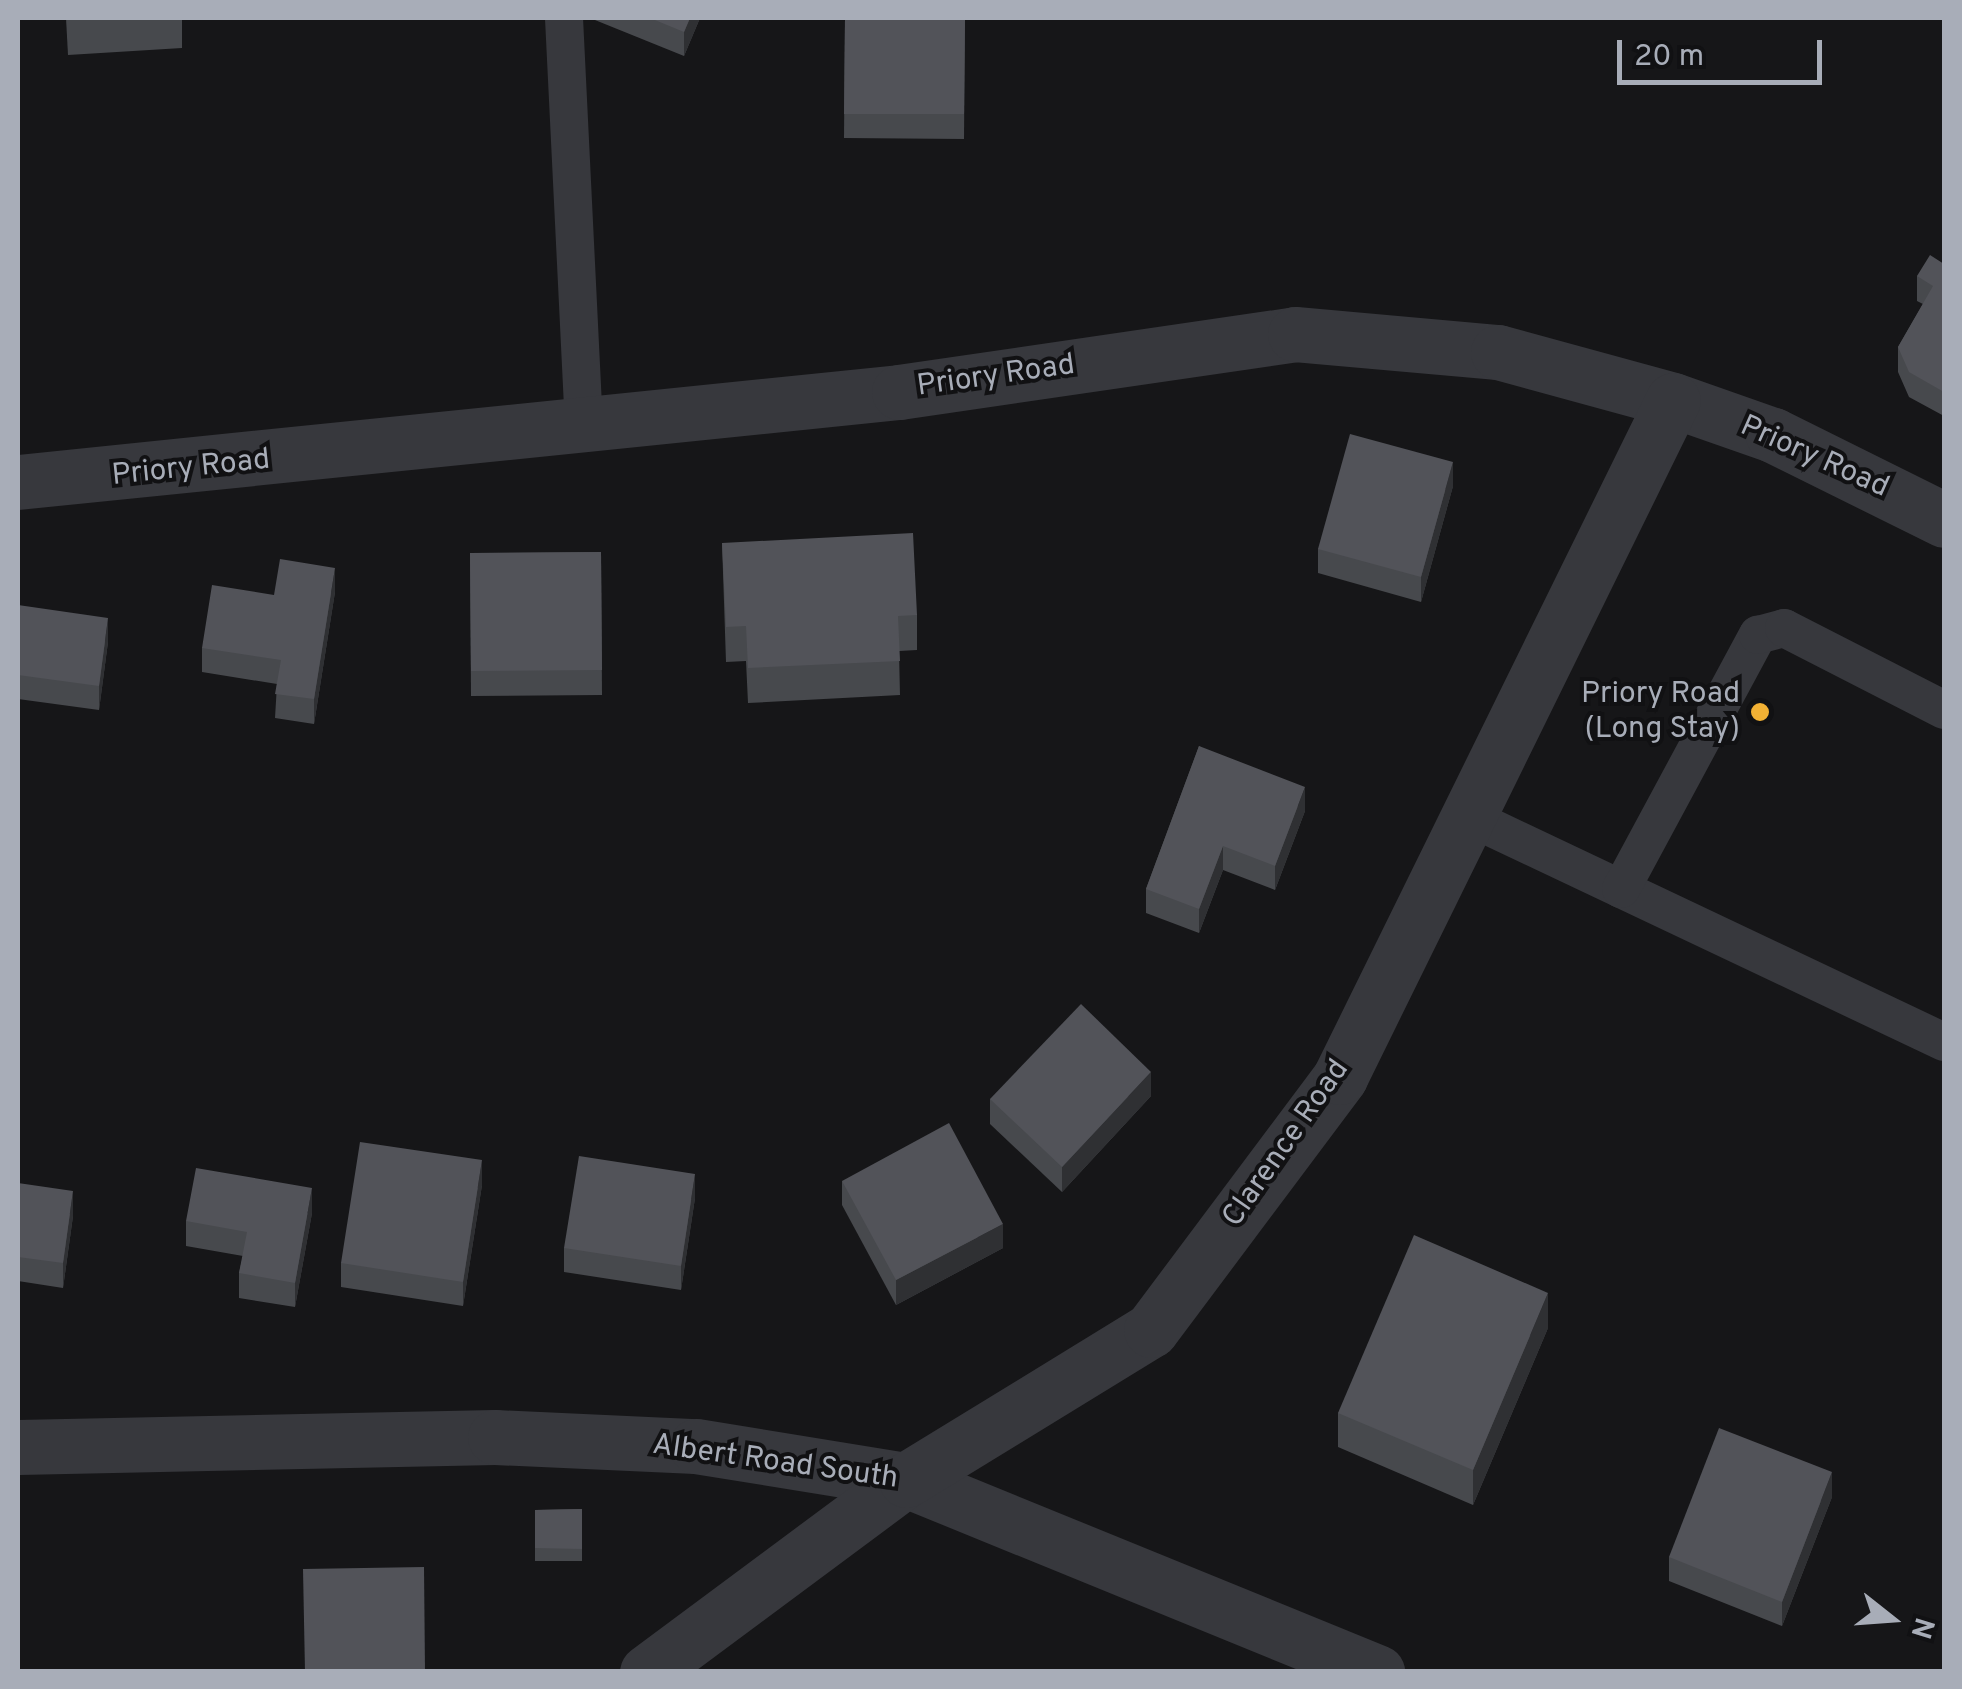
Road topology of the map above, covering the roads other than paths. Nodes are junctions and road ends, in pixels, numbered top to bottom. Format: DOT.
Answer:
graph roads {
  1 [pos="564,18"];
  2 [pos="1673,400"];
  3 [pos="584,426"];
  4 [pos="18,482"];
  5 [pos="1944,520"];
  6 [pos="1944,710"];
  7 [pos="1489,828"];
  8 [pos="1621,890"];
  9 [pos="1944,1042"];
  10 [pos="18,1447"];
  11 [pos="906,1480"];
  12 [pos="647,1672"];
  13 [pos="1376,1672"];
  1 -- 3 [label="lane"];
  2 -- 3 [label="street, Priory Road"];
  2 -- 5 [label="street, Priory Road"];
  2 -- 7 [label="street, Clarence Road"];
  3 -- 4 [label="street, Priory Road"];
  6 -- 8 [label="lane"];
  7 -- 8 [label="lane"];
  7 -- 11 [label="street, Clarence Road"];
  8 -- 9 [label="lane"];
  10 -- 11 [label="street, Albert Road South"];
  11 -- 12 [label="street, Clarence Road"];
  11 -- 13 [label="street, Albert Road South"];
}
